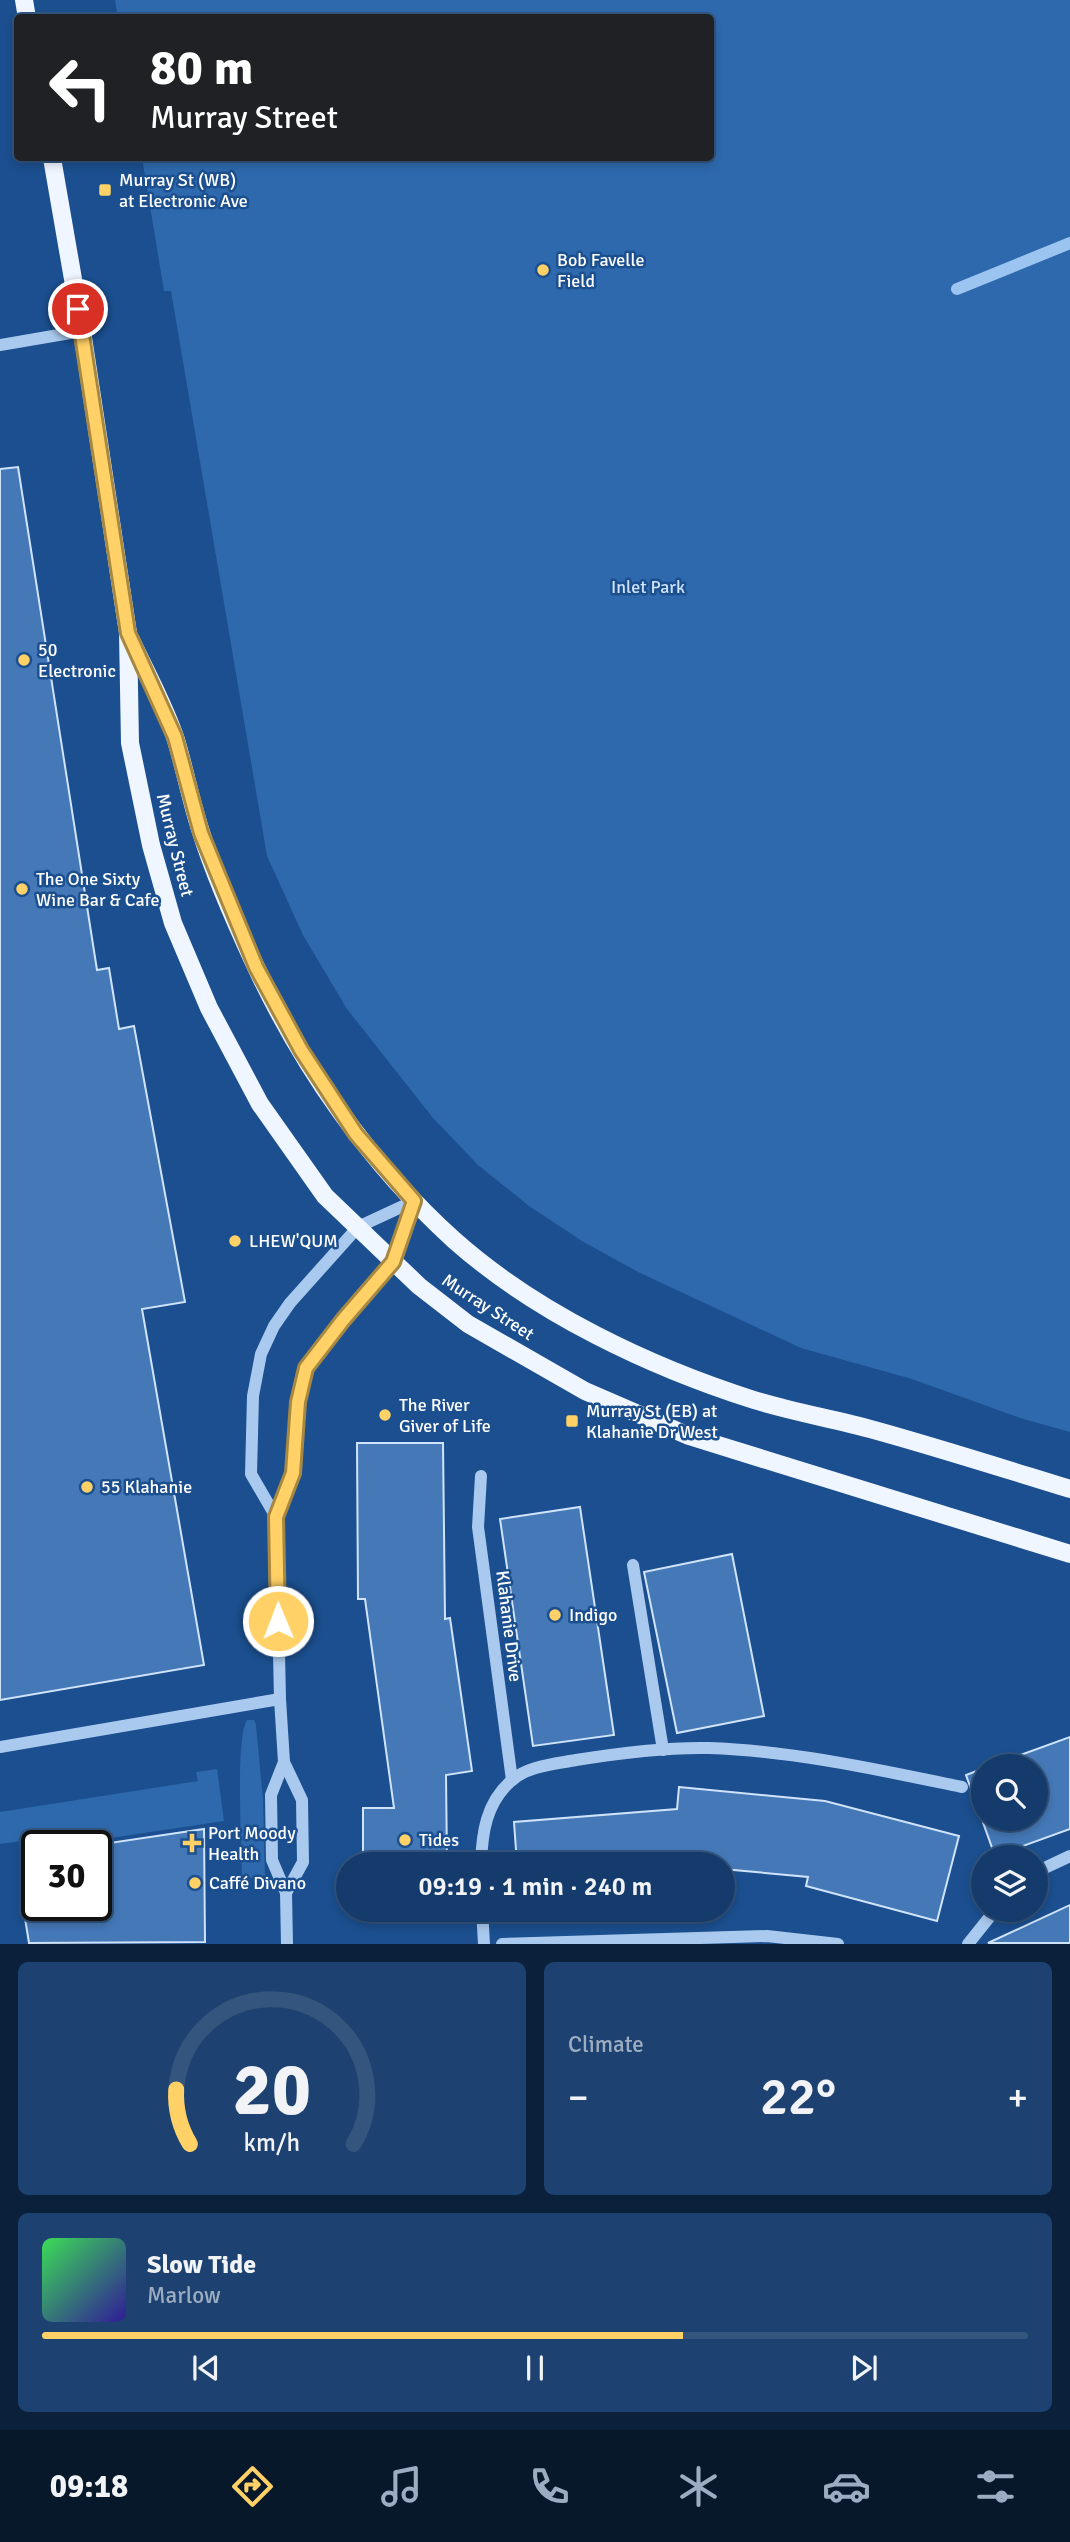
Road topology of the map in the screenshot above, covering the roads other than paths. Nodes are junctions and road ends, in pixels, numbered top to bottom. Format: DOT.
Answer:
graph roads {
  1 [pos="53,161"];
  2 [pos="82,331"];
  3 [pos="0,345"];
  4 [pos="128,633"];
  5 [pos="414,1201"];
  6 [pos="358,1227"];
  7 [pos="393,1262"];
  8 [pos="481,1476"];
  9 [pos="1070,1489"];
  10 [pos="276,1517"];
  11 [pos="1070,1554"];
  12 [pos="634,1565"];
  13 [pos="280,1699"];
  14 [pos="0,1747"];
  15 [pos="663,1750"];
  16 [pos="284,1762"];
  17 [pos="512,1780"];
  18 [pos="962,1787"];
  19 [pos="482,1852"];
  20 [pos="1070,1856"];
  21 [pos="1048,1866"];
  22 [pos="286,1893"];
  23 [pos="483,1922"];
  24 [pos="986,1922"];
  25 [pos="287,1944"];
  26 [pos="484,1944"];
  27 [pos="502,1944"];
  28 [pos="838,1944"];
  29 [pos="968,1944"];
  1 -- 2 [label="main road, Murray Street"];
  2 -- 3 [label="street"];
  2 -- 4 [label="main road, Murray Street"];
  4 -- 5 [label="main road, Murray Street"];
  4 -- 6 [label="main road, Murray Street"];
  5 -- 6 [label="street"];
  5 -- 7 [label="street"];
  5 -- 9 [label="main road, Murray Street"];
  6 -- 7 [label="main road, Murray Street"];
  6 -- 10 [label="street"];
  7 -- 10 [label="street"];
  7 -- 11 [label="main road, Murray Street"];
  8 -- 17 [label="street, Klahanie Drive"];
  10 -- 13 [label="street"];
  12 -- 15 [label="street"];
  13 -- 14 [label="street"];
  13 -- 16 [label="street"];
  15 -- 17 [label="street"];
  15 -- 18 [label="street"];
  16 -- 22 [label="street"];
  16 -- 22 [label="street"];
  17 -- 19 [label="street"];
  20 -- 21 [label="street"];
  22 -- 25 [label="street"];
  23 -- 26 [label="street"];
  24 -- 29 [label="street"];
  27 -- 28 [label="street"];
}
